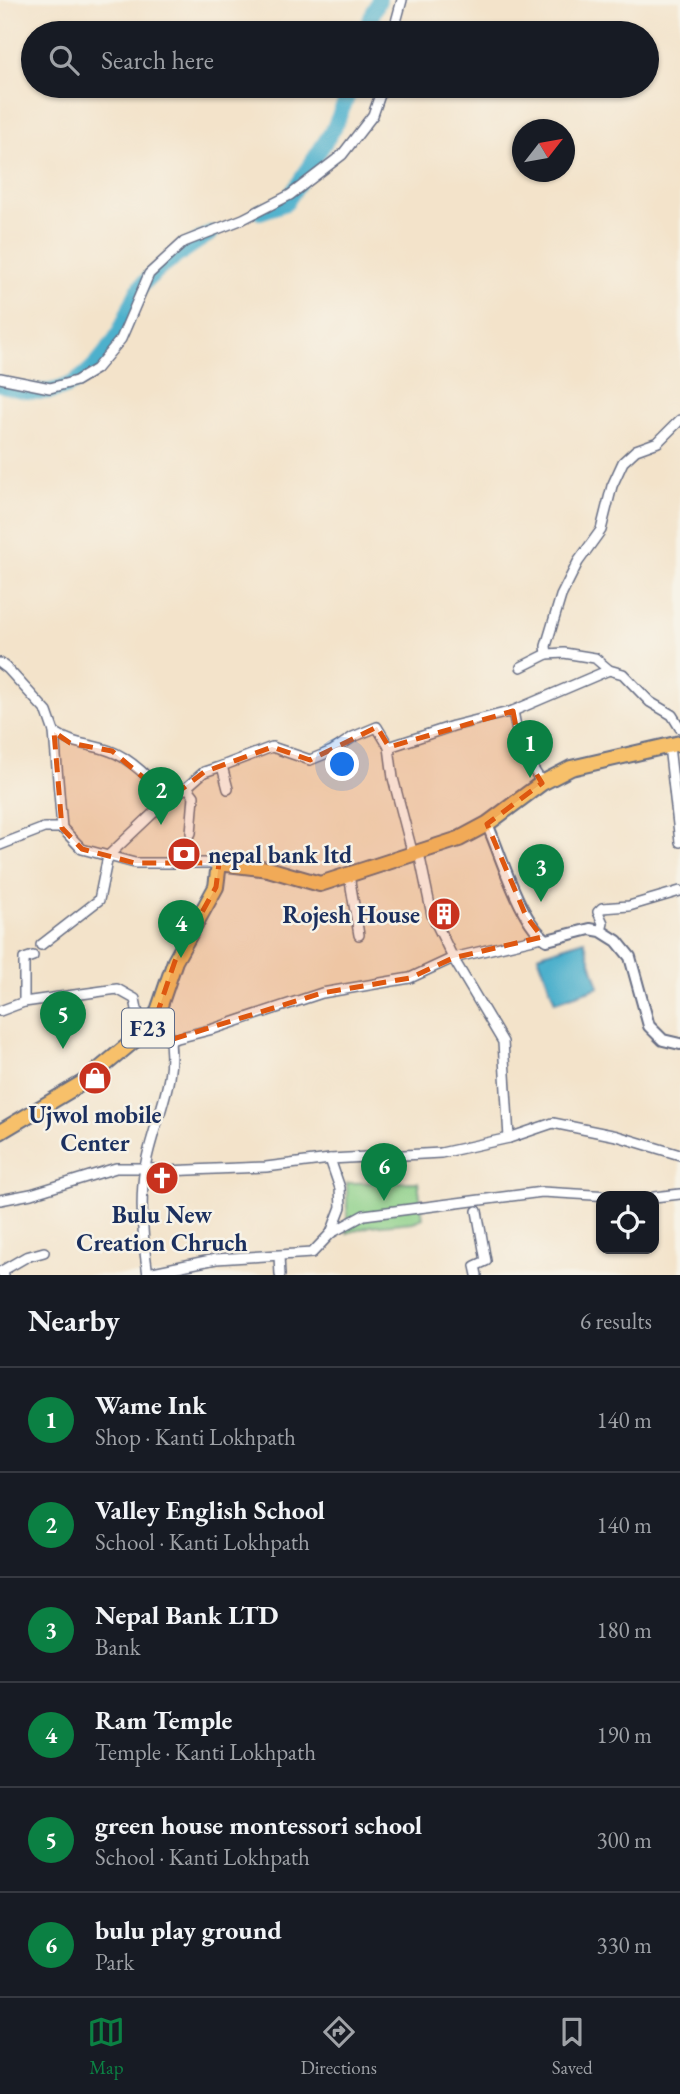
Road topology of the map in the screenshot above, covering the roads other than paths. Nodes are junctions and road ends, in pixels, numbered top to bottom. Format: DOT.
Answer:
graph roads {
  1 [pos="401,0"];
  2 [pos="396,21"];
  3 [pos="379,98"];
  4 [pos="0,378"];
  5 [pos="680,420"];
  6 [pos="547,654"];
  7 [pos="0,663"];
  8 [pos="520,667"];
  9 [pos="609,670"];
  10 [pos="513,710"];
  11 [pos="677,716"];
  12 [pos="680,728"];
  13 [pos="54,732"];
  14 [pos="674,745"];
  15 [pos="389,747"];
  16 [pos="222,766"];
  17 [pos="542,783"];
  18 [pos="187,787"];
  19 [pos="228,789"];
  20 [pos="169,799"];
  21 [pos="487,824"];
  22 [pos="62,828"];
  23 [pos="191,832"];
  24 [pos="680,842"];
  25 [pos="0,845"];
  26 [pos="416,854"];
  27 [pos="108,856"];
  28 [pos="219,863"];
  29 [pos="349,875"];
  30 [pos="680,891"];
  31 [pos="601,931"];
  32 [pos="359,935"];
  33 [pos="542,937"];
  34 [pos="41,945"];
  35 [pos="33,956"];
  36 [pos="453,958"];
  37 [pos="24,1002"];
  38 [pos="0,1011"];
  39 [pos="155,1020"];
  40 [pos="142,1034"];
  41 [pos="170,1040"];
  42 [pos="680,1044"];
  43 [pos="0,1132"];
  44 [pos="509,1138"];
  45 [pos="680,1155"];
  46 [pos="330,1159"];
  47 [pos="145,1168"];
  48 [pos="680,1194"];
  49 [pos="596,1195"];
  50 [pos="659,1196"];
  51 [pos="0,1200"];
  52 [pos="477,1211"];
  53 [pos="331,1233"];
  54 [pos="44,1252"];
  55 [pos="279,1256"];
  56 [pos="148,1274"];
  57 [pos="4,1275"];
  58 [pos="280,1275"];
  59 [pos="477,1275"];
  1 -- 2 [label="street"];
  3 -- 4 [label="street"];
  5 -- 6 [label="street"];
  6 -- 8 [label="street"];
  6 -- 9 [label="street"];
  7 -- 13 [label="street"];
  9 -- 10 [label="street"];
  9 -- 11 [label="street"];
  10 -- 15 [label="street"];
  10 -- 17 [label="street"];
  11 -- 12 [label="street"];
  13 -- 20 [label="street"];
  13 -- 22 [label="street"];
  14 -- 17 [label="main road"];
  14 -- 24 [label="street"];
  15 -- 16 [label="street"];
  15 -- 26 [label="street"];
  16 -- 18 [label="street"];
  16 -- 19 [label="street"];
  17 -- 21 [label="main road"];
  18 -- 20 [label="street"];
  18 -- 23 [label="street"];
  20 -- 27 [label="street"];
  21 -- 26 [label="main road"];
  21 -- 33 [label="street"];
  22 -- 25 [label="street"];
  22 -- 27 [label="street"];
  26 -- 29 [label="main road"];
  26 -- 36 [label="street"];
  27 -- 28 [label="street"];
  27 -- 34 [label="street"];
  28 -- 29 [label="main road"];
  28 -- 39 [label="main road, F23"];
  29 -- 32 [label="street"];
  30 -- 31 [label="street"];
  31 -- 33 [label="street"];
  31 -- 42 [label="street"];
  33 -- 36 [label="street"];
  35 -- 37 [label="street"];
  36 -- 41 [label="street"];
  36 -- 44 [label="street"];
  37 -- 38 [label="street"];
  37 -- 40 [label="street"];
  39 -- 40 [label="main road, F23"];
  39 -- 41 [label="street"];
  40 -- 43 [label="main road, F23"];
  41 -- 47 [label="street"];
  44 -- 45 [label="street"];
  44 -- 46 [label="street"];
  46 -- 47 [label="street"];
  46 -- 53 [label="street"];
  47 -- 51 [label="street"];
  47 -- 56 [label="street"];
  48 -- 50 [label="street"];
  49 -- 53 [label="street"];
  52 -- 59 [label="street"];
  53 -- 55 [label="street"];
  54 -- 57 [label="street"];
  55 -- 56 [label="street"];
  55 -- 58 [label="street"];
}
